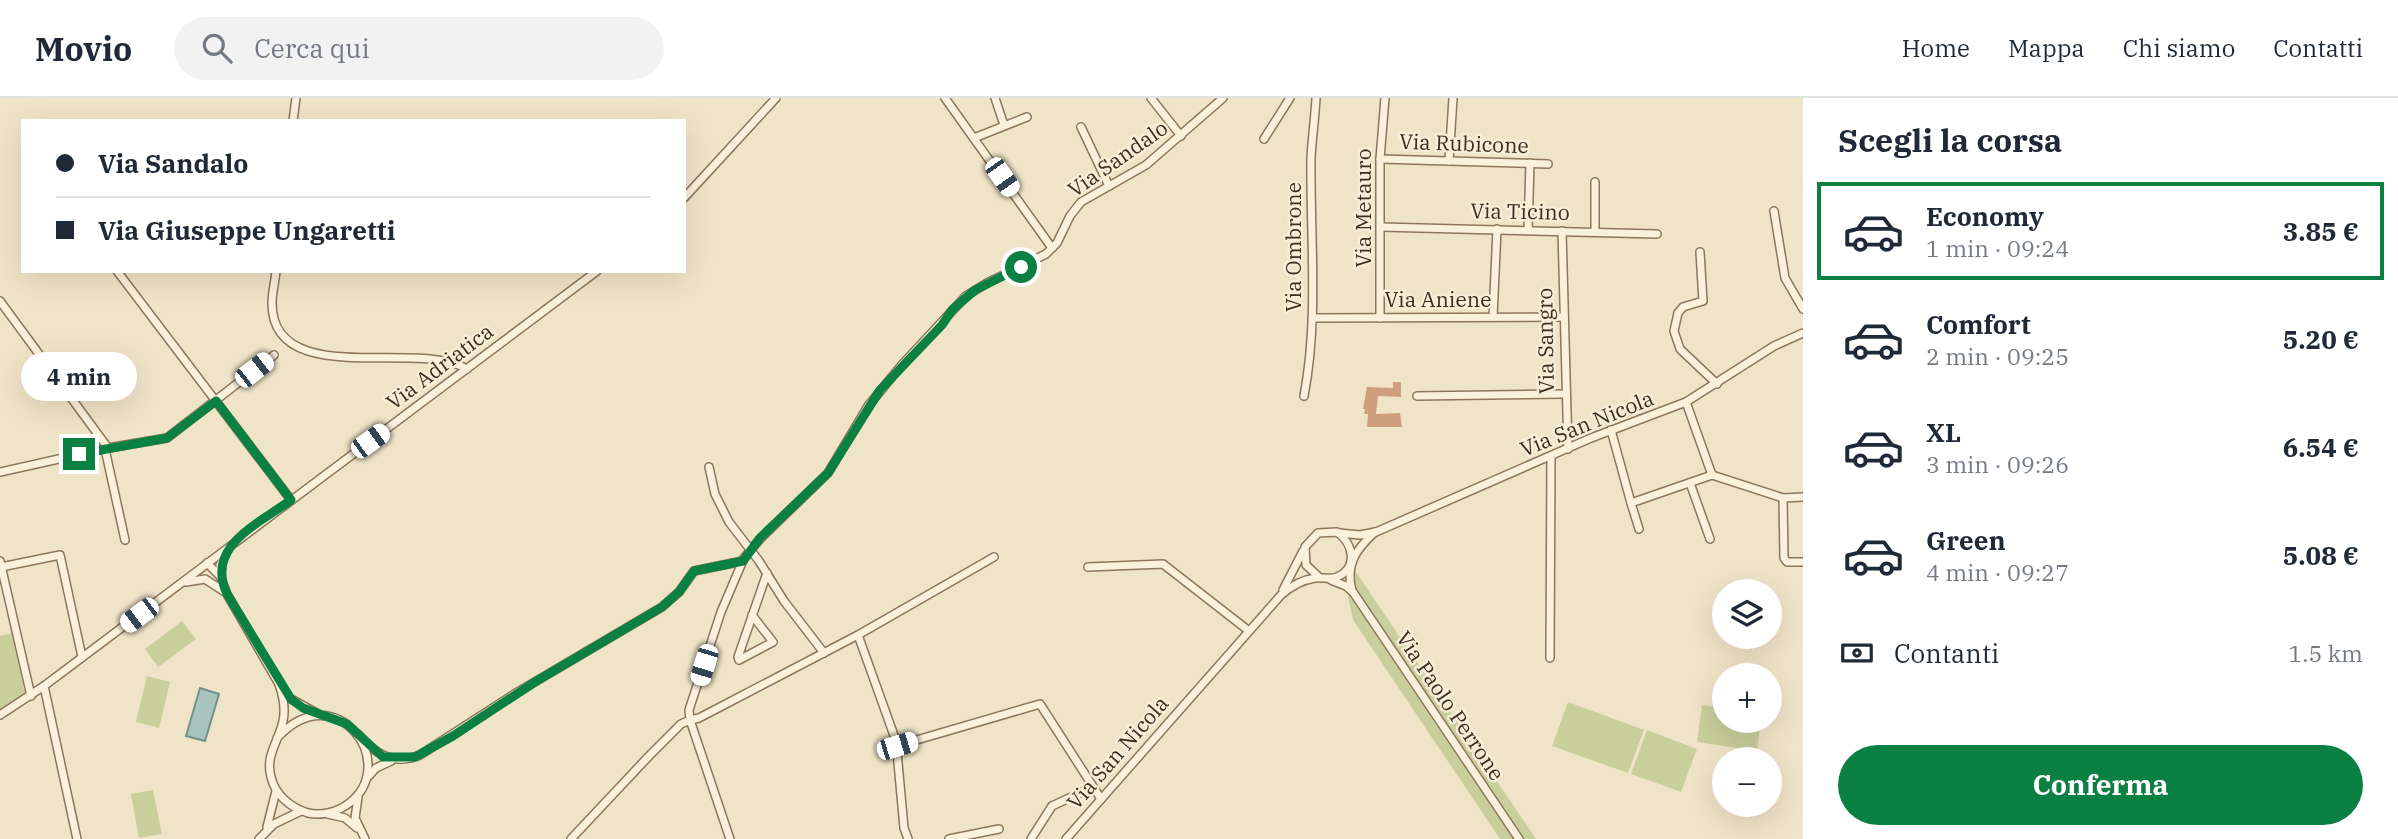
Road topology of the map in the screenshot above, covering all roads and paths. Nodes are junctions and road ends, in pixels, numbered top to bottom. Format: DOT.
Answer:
graph roads {
  1 [pos="296,98"];
  2 [pos="776,98"];
  3 [pos="945,98"];
  4 [pos="995,98"];
  5 [pos="1151,98"];
  6 [pos="1223,98"];
  7 [pos="1290,98"];
  8 [pos="1316,98"];
  9 [pos="1385,98"];
  10 [pos="1453,98"];
  11 [pos="1027,117"];
  12 [pos="293,119"];
  13 [pos="1004,125"];
  14 [pos="1081,127"];
  15 [pos="1181,136"];
  16 [pos="974,138"];
  17 [pos="1264,139"];
  18 [pos="1380,159"];
  19 [pos="1449,161"];
  20 [pos="1530,163"];
  21 [pos="1548,164"];
  22 [pos="1595,182"];
  23 [pos="1109,186"];
  24 [pos="686,196"];
  25 [pos="1774,211"];
  26 [pos="1381,227"];
  27 [pos="1497,229"];
  28 [pos="1528,230"];
  29 [pos="1562,231"];
  30 [pos="1595,232"];
  31 [pos="1657,234"];
  32 [pos="1052,248"];
  33 [pos="1700,252"];
  34 [pos="119,273"];
  35 [pos="276,273"];
  36 [pos="594,273"];
  37 [pos="0,301"];
  38 [pos="1803,309"];
  39 [pos="1493,317"];
  40 [pos="1563,317"];
  41 [pos="1313,318"];
  42 [pos="1380,318"];
  43 [pos="1803,332"];
  44 [pos="274,355"];
  45 [pos="467,369"];
  46 [pos="1717,384"];
  47 [pos="1564,394"];
  48 [pos="1304,396"];
  49 [pos="1417,396"];
  50 [pos="216,401"];
  51 [pos="1686,402"];
  52 [pos="1611,430"];
  53 [pos="107,448"];
  54 [pos="1568,449"];
  55 [pos="1551,457"];
  56 [pos="709,467"];
  57 [pos="0,472"];
  58 [pos="1712,475"];
  59 [pos="1690,483"];
  60 [pos="1803,497"];
  61 [pos="1783,498"];
  62 [pos="291,500"];
  63 [pos="1632,503"];
  64 [pos="1639,528"];
  65 [pos="1376,532"];
  66 [pos="1337,533"];
  67 [pos="1710,539"];
  68 [pos="125,540"];
  69 [pos="232,545"];
  70 [pos="1305,547"];
  71 [pos="751,549"];
  72 [pos="994,557"];
  73 [pos="743,561"];
  74 [pos="1351,561"];
  75 [pos="1803,562"];
  76 [pos="207,563"];
  77 [pos="1,564"];
  78 [pos="1088,567"];
  79 [pos="767,573"];
  80 [pos="220,576"];
  81 [pos="1323,578"];
  82 [pos="214,582"];
  83 [pos="181,583"];
  84 [pos="1353,592"];
  85 [pos="227,594"];
  86 [pos="1281,595"];
  87 [pos="752,615"];
  88 [pos="1249,631"];
  89 [pos="858,635"];
  90 [pos="824,653"];
  91 [pos="82,657"];
  92 [pos="1550,658"];
  93 [pos="279,684"];
  94 [pos="44,686"];
  95 [pos="31,696"];
  96 [pos="0,715"];
  97 [pos="321,715"];
  98 [pos="690,720"];
  99 [pos="358,734"];
  100 [pos="277,738"];
  101 [pos="897,746"];
  102 [pos="400,759"];
  103 [pos="366,778"];
  104 [pos="363,787"];
  105 [pos="1093,787"];
  106 [pos="276,790"];
  107 [pos="1101,799"];
  108 [pos="301,811"];
  109 [pos="326,814"];
  110 [pos="999,830"];
  111 [pos="261,836"];
  112 [pos="364,836"];
  113 [pos="77,839"];
  114 [pos="571,839"];
  115 [pos="730,839"];
  116 [pos="908,839"];
  117 [pos="949,839"];
  118 [pos="1031,839"];
  119 [pos="1066,839"];
  120 [pos="1519,839"];
  1 -- 12 [label="street"];
  2 -- 24 [label="street"];
  3 -- 16 [label="street"];
  4 -- 13 [label="street"];
  5 -- 15 [label="street"];
  6 -- 15 [label="street, Via Sandalo"];
  7 -- 17 [label="street"];
  8 -- 41 [label="street, Via Ombrone"];
  9 -- 18 [label="street, Via Metauro"];
  10 -- 19 [label="street"];
  11 -- 13 [label="street"];
  13 -- 16 [label="street"];
  14 -- 23 [label="street"];
  15 -- 23 [label="street, Via Sandalo"];
  16 -- 32 [label="street"];
  18 -- 19 [label="street, Via Rubicone"];
  18 -- 26 [label="street, Via Metauro"];
  19 -- 20 [label="street, Via Rubicone"];
  20 -- 21 [label="street, Via Rubicone"];
  20 -- 28 [label="street"];
  22 -- 30 [label="street"];
  23 -- 32 [label="street, Via Sandalo"];
  25 -- 38 [label="street"];
  26 -- 27 [label="street, Via Ticino"];
  26 -- 42 [label="street, Via Metauro"];
  27 -- 28 [label="street, Via Ticino"];
  27 -- 39 [label="street"];
  28 -- 29 [label="street, Via Ticino"];
  29 -- 30 [label="street, Via Ticino"];
  29 -- 40 [label="street, Via Sangro"];
  30 -- 31 [label="street, Via Ticino"];
  32 -- 71 [label="street, Via Sandalo"];
  33 -- 46 [label="street"];
  34 -- 50 [label="street"];
  35 -- 45 [label="street"];
  36 -- 45 [label="street, Via Adriatica"];
  37 -- 53 [label="street"];
  39 -- 40 [label="street, Via Aniene"];
  39 -- 42 [label="street, Via Aniene"];
  40 -- 47 [label="street, Via Sangro"];
  41 -- 42 [label="street, Via Aniene"];
  41 -- 48 [label="street, Via Ombrone"];
  43 -- 46 [label="street, Via San Nicola"];
  44 -- 50 [label="street"];
  45 -- 62 [label="street, Via Adriatica"];
  46 -- 51 [label="street, Via San Nicola"];
  47 -- 49 [label="street"];
  47 -- 54 [label="street, Via Sangro"];
  50 -- 53 [label="street"];
  50 -- 62 [label="street"];
  51 -- 52 [label="street, Via San Nicola"];
  51 -- 58 [label="street"];
  52 -- 54 [label="street, Via San Nicola"];
  52 -- 63 [label="street"];
  53 -- 57 [label="street"];
  53 -- 68 [label="street"];
  54 -- 55 [label="street, Via San Nicola"];
  55 -- 65 [label="street, Via San Nicola"];
  55 -- 92 [label="street"];
  56 -- 71 [label="street"];
  58 -- 59 [label="street"];
  58 -- 61 [label="street"];
  59 -- 63 [label="street"];
  59 -- 67 [label="street"];
  60 -- 61 [label="street"];
  61 -- 75 [label="street"];
  62 -- 69 [label="street, Via Adriatica"];
  63 -- 64 [label="street"];
  65 -- 66 [label="street, Via San Nicola"];
  65 -- 74 [label="street, Via San Nicola"];
  66 -- 70 [label="street, Via San Nicola"];
  66 -- 74 [label="street"];
  69 -- 76 [label="street, Via Adriatica"];
  69 -- 80 [label="street"];
  70 -- 81 [label="street"];
  70 -- 86 [label="street, Via San Nicola"];
  71 -- 73 [label="street, Via Sandalo"];
  71 -- 79 [label="street"];
  72 -- 89 [label="street"];
  73 -- 98 [label="street, Via Sandalo"];
  73 -- 102 [label="street"];
  74 -- 81 [label="street, Via San Nicola"];
  74 -- 84 [label="street"];
  76 -- 80 [label="street"];
  76 -- 82 [label="street"];
  76 -- 83 [label="street, Via Adriatica"];
  77 -- 91 [label="street"];
  77 -- 95 [label="street"];
  78 -- 88 [label="street"];
  79 -- 87 [label="street"];
  79 -- 90 [label="street"];
  80 -- 85 [label="street"];
  81 -- 84 [label="street, Via Paolo Perrone"];
  81 -- 86 [label="street, Via San Nicola"];
  82 -- 83 [label="street"];
  82 -- 85 [label="street"];
  83 -- 91 [label="street, Via Adriatica"];
  84 -- 120 [label="street, Via Paolo Perrone"];
  85 -- 93 [label="street"];
  86 -- 88 [label="street, Via San Nicola"];
  87 -- 87 [label="street"];
  88 -- 107 [label="street, Via San Nicola"];
  89 -- 90 [label="street"];
  89 -- 101 [label="street"];
  90 -- 98 [label="street"];
  91 -- 94 [label="street, Via Adriatica"];
  93 -- 97 [label="street"];
  93 -- 100 [label="street"];
  94 -- 95 [label="street, Via Adriatica"];
  94 -- 113 [label="street"];
  95 -- 96 [label="street, Via Adriatica"];
  97 -- 99 [label="street"];
  97 -- 100 [label="street"];
  98 -- 114 [label="street"];
  98 -- 115 [label="street"];
  99 -- 102 [label="street"];
  99 -- 103 [label="street"];
  100 -- 106 [label="street"];
  101 -- 105 [label="street"];
  101 -- 116 [label="street"];
  102 -- 103 [label="street"];
  103 -- 104 [label="street"];
  104 -- 109 [label="street"];
  104 -- 112 [label="street"];
  105 -- 107 [label="street"];
  105 -- 118 [label="street, Via San Nicola"];
  106 -- 108 [label="street"];
  106 -- 111 [label="street"];
  107 -- 119 [label="street, Via San Nicola"];
  108 -- 109 [label="street"];
  108 -- 111 [label="street"];
  109 -- 112 [label="street"];
  110 -- 117 [label="street"];
}
